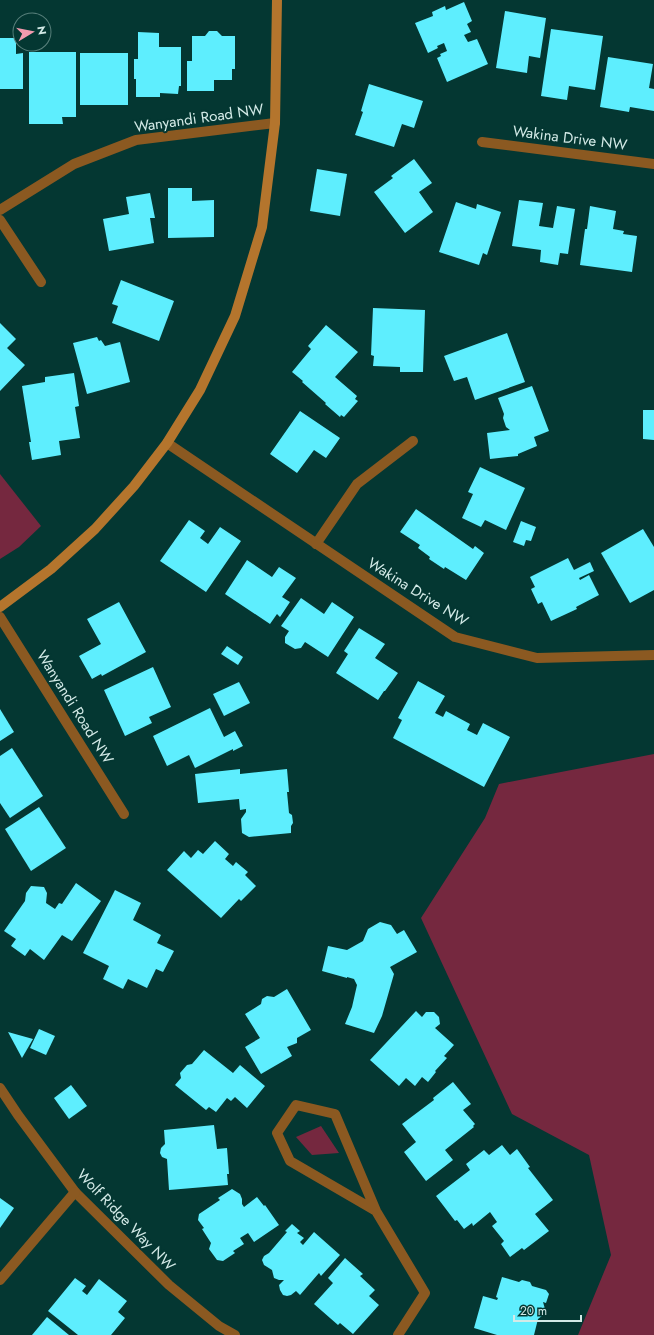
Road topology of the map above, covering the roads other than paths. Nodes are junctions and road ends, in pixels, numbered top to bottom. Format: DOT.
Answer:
graph roads {
  1 [pos="277,0"];
  2 [pos="275,123"];
  3 [pos="482,142"];
  4 [pos="654,164"];
  5 [pos="0,210"];
  6 [pos="0,220"];
  7 [pos="40,282"];
  8 [pos="413,441"];
  9 [pos="167,443"];
  10 [pos="316,544"];
  11 [pos="0,607"];
  12 [pos="0,617"];
  13 [pos="654,655"];
  14 [pos="124,814"];
  15 [pos="0,1088"];
  16 [pos="75,1192"];
  17 [pos="376,1211"];
  18 [pos="0,1280"];
  19 [pos="235,1335"];
  20 [pos="398,1335"];
  1 -- 2 [label="street, Wanyandi Road NW"];
  2 -- 5 [label="street, Wanyandi Road NW"];
  2 -- 9 [label="street, Wanyandi Road NW"];
  3 -- 4 [label="street, Wakina Drive NW"];
  6 -- 7 [label="street"];
  8 -- 10 [label="street"];
  9 -- 10 [label="street, Wakina Drive NW"];
  9 -- 11 [label="street, Wanyandi Road NW"];
  10 -- 13 [label="street, Wakina Drive NW"];
  12 -- 14 [label="street, Wanyandi Road NW"];
  15 -- 16 [label="street, Wolf Ridge Way NW"];
  16 -- 18 [label="street"];
  16 -- 19 [label="street, Wolf Ridge Way NW"];
  17 -- 17 [label="street"];
  17 -- 20 [label="street"];
}
